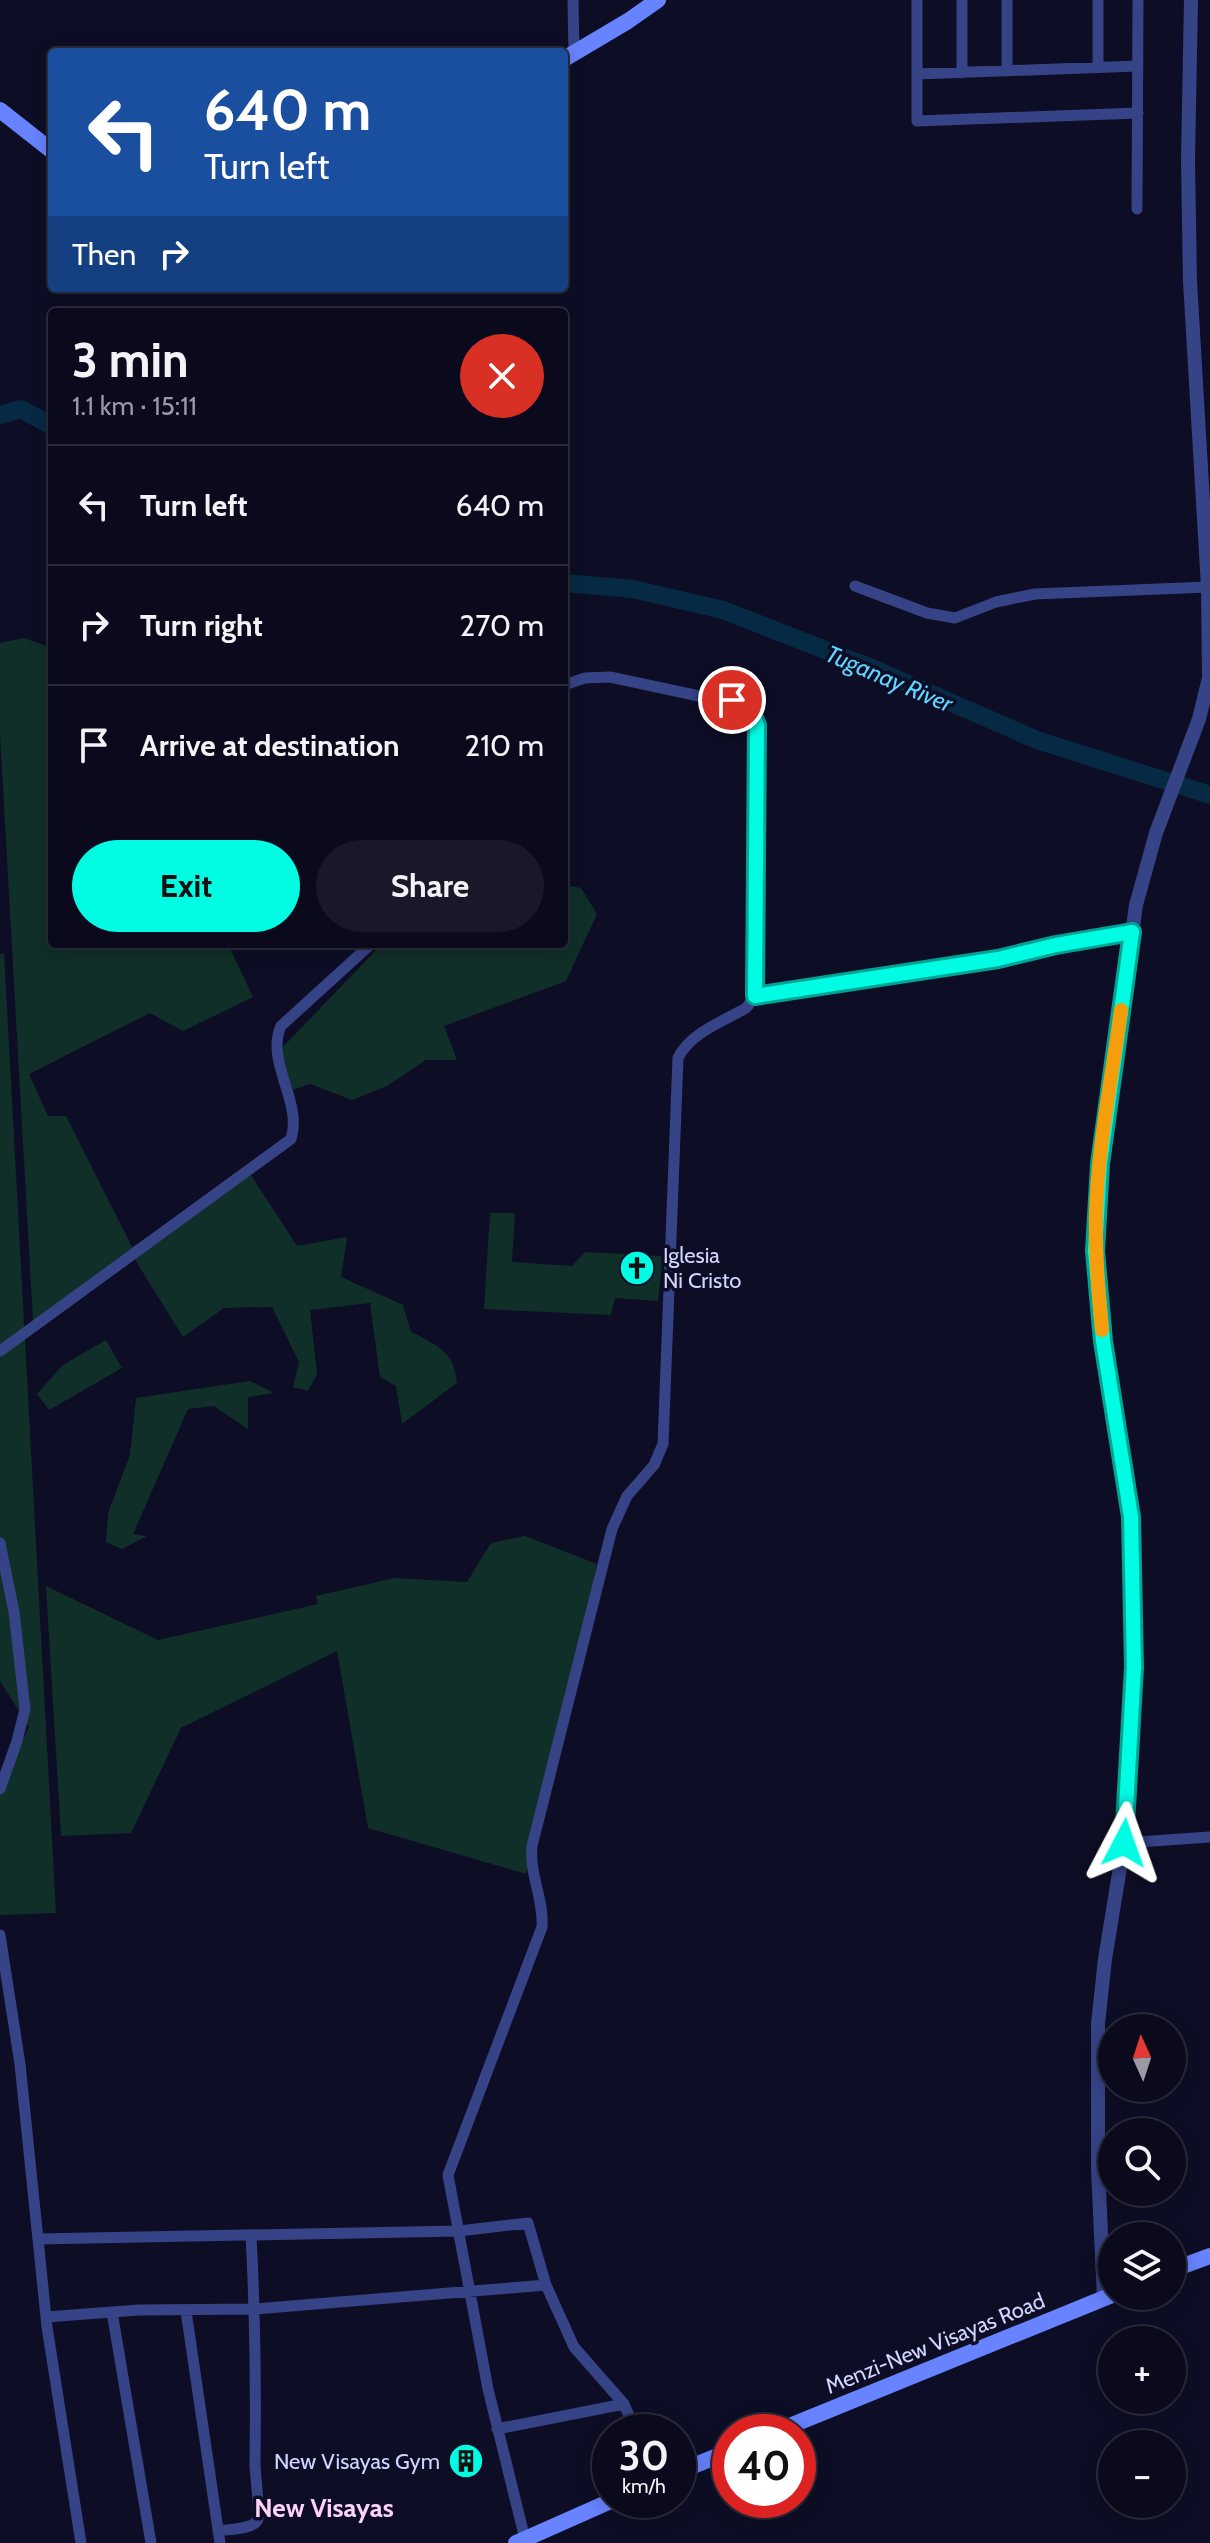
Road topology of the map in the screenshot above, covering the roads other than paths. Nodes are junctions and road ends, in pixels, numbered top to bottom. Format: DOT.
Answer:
graph roads {
  1 [pos="573,0"];
  2 [pos="658,0"];
  3 [pos="917,0"];
  4 [pos="962,0"];
  5 [pos="1007,0"];
  6 [pos="1098,0"];
  7 [pos="1138,0"];
  8 [pos="1191,0"];
  9 [pos="569,56"];
  10 [pos="1138,66"];
  11 [pos="1098,67"];
  12 [pos="1007,71"];
  13 [pos="962,73"];
  14 [pos="917,74"];
  15 [pos="0,110"];
  16 [pos="1138,113"];
  17 [pos="48,148"];
  18 [pos="1137,209"];
  19 [pos="855,586"];
  20 [pos="1209,587"];
  21 [pos="568,684"];
  22 [pos="1132,932"];
  23 [pos="367,948"];
  24 [pos="755,996"];
  25 [pos="0,1351"];
  26 [pos="0,1543"];
  27 [pos="0,1789"];
  28 [pos="1210,1837"];
  29 [pos="1124,1843"];
  30 [pos="0,1935"];
  31 [pos="1102,2222"];
  32 [pos="459,2231"];
  33 [pos="251,2235"];
  34 [pos="38,2239"];
  35 [pos="1210,2256"];
  36 [pos="1186,2265"];
  37 [pos="546,2285"];
  38 [pos="471,2293"];
  39 [pos="1098,2301"];
  40 [pos="255,2309"];
  41 [pos="186,2311"];
  42 [pos="112,2312"];
  43 [pos="46,2317"];
  44 [pos="624,2404"];
  45 [pos="628,2414"];
  46 [pos="816,2415"];
  47 [pos="497,2429"];
  48 [pos="592,2509"];
  49 [pos="219,2537"];
  50 [pos="521,2541"];
  51 [pos="81,2543"];
  52 [pos="151,2543"];
  1 -- 9 [label="street"];
  2 -- 9 [label="main road"];
  3 -- 14 [label="street"];
  4 -- 13 [label="street"];
  5 -- 12 [label="street"];
  6 -- 11 [label="street"];
  7 -- 10 [label="street"];
  8 -- 20 [label="street"];
  10 -- 11 [label="street"];
  10 -- 16 [label="street"];
  11 -- 12 [label="street"];
  12 -- 13 [label="street"];
  13 -- 14 [label="street"];
  14 -- 16 [label="street"];
  15 -- 17 [label="main road"];
  16 -- 18 [label="street"];
  19 -- 20 [label="street"];
  20 -- 22 [label="street"];
  21 -- 24 [label="street"];
  22 -- 24 [label="street"];
  22 -- 29 [label="street"];
  23 -- 25 [label="street"];
  24 -- 32 [label="street"];
  26 -- 27 [label="street"];
  28 -- 29 [label="street"];
  29 -- 31 [label="street"];
  30 -- 34 [label="street"];
  32 -- 33 [label="street"];
  32 -- 37 [label="street"];
  32 -- 38 [label="street"];
  33 -- 34 [label="street"];
  33 -- 40 [label="street"];
  34 -- 43 [label="street"];
  35 -- 36 [label="main road"];
  37 -- 38 [label="street"];
  37 -- 44 [label="street"];
  38 -- 40 [label="street"];
  38 -- 47 [label="street"];
  39 -- 46 [label="main road, Menzi-New Visayas Road"];
  40 -- 41 [label="street"];
  40 -- 49 [label="street"];
  41 -- 42 [label="street"];
  41 -- 49 [label="street"];
  42 -- 43 [label="street"];
  42 -- 52 [label="street"];
  43 -- 51 [label="street"];
  44 -- 45 [label="street"];
  44 -- 47 [label="street"];
  47 -- 50 [label="street"];
  48 -- 50 [label="main road"];
}
